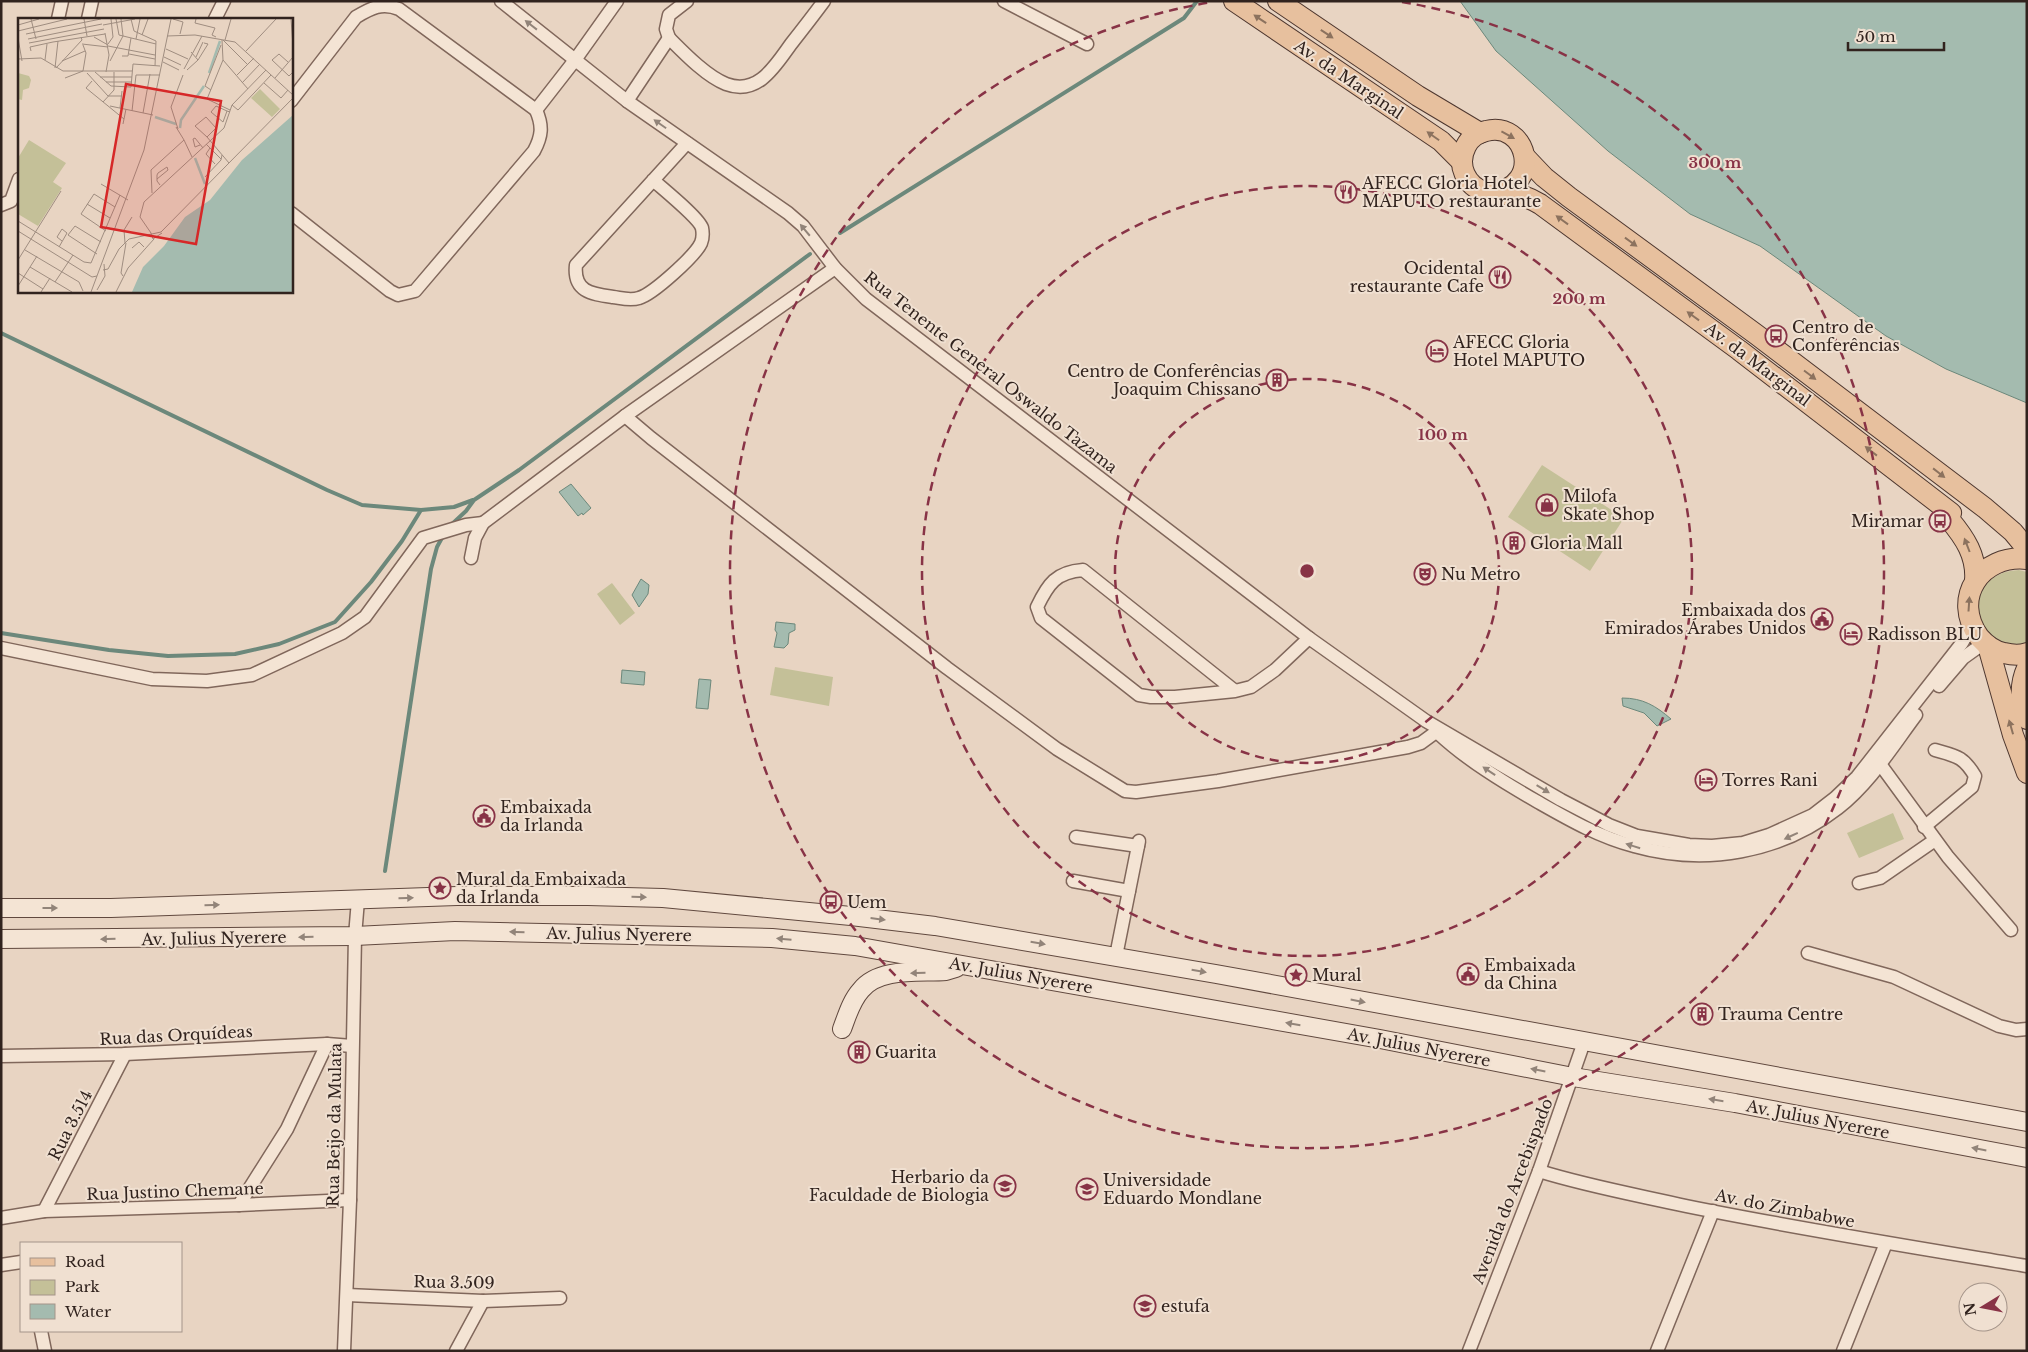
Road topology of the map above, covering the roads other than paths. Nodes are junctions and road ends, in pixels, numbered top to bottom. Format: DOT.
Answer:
graph roads {
  1 [pos="62,1"];
  2 [pos="92,1"];
  3 [pos="224,1"];
  4 [pos="501,1"];
  5 [pos="617,1"];
  6 [pos="687,1"];
  7 [pos="824,1"];
  8 [pos="1004,1"];
  9 [pos="1234,1"];
  10 [pos="1278,1"];
  11 [pos="58,18"];
  12 [pos="88,18"];
  13 [pos="216,18"];
  14 [pos="669,38"];
  15 [pos="1087,44"];
  16 [pos="576,60"];
  17 [pos="292,100"];
  18 [pos="628,101"];
  19 [pos="536,110"];
  20 [pos="1480,132"];
  21 [pos="687,143"];
  22 [pos="1525,157"];
  23 [pos="1462,161"];
  24 [pos="653,180"];
  25 [pos="18,182"];
  26 [pos="1493,193"];
  27 [pos="1,205"];
  28 [pos="292,214"];
  29 [pos="834,268"];
  30 [pos="643,404"];
  31 [pos="625,416"];
  32 [pos="651,438"];
  33 [pos="483,523"];
  34 [pos="2027,549"];
  35 [pos="471,558"];
  36 [pos="2027,559"];
  37 [pos="1975,582"];
  38 [pos="1972,626"];
  39 [pos="1309,638"];
  40 [pos="1986,645"];
  41 [pos="1,648"];
  42 [pos="2027,654"];
  43 [pos="2027,668"];
  44 [pos="1235,691"];
  45 [pos="2027,718"];
  46 [pos="1426,720"];
  47 [pos="1436,732"];
  48 [pos="1934,750"];
  49 [pos="1880,764"];
  50 [pos="2027,773"];
  51 [pos="1924,827"];
  52 [pos="1076,837"];
  53 [pos="1935,840"];
  54 [pos="1073,881"];
  55 [pos="1859,883"];
  56 [pos="1129,891"];
  57 [pos="358,900"];
  58 [pos="1,908"];
  59 [pos="2011,930"];
  60 [pos="355,936"];
  61 [pos="1,939"];
  62 [pos="1808,953"];
  63 [pos="1116,956"];
  64 [pos="966,965"];
  65 [pos="842,1029"];
  66 [pos="2027,1029"];
  67 [pos="1584,1042"];
  68 [pos="327,1044"];
  69 [pos="352,1046"];
  70 [pos="125,1054"];
  71 [pos="1,1056"];
  72 [pos="1573,1077"];
  73 [pos="2027,1122"];
  74 [pos="2027,1158"];
  75 [pos="1538,1171"];
  76 [pos="350,1200"];
  77 [pos="239,1205"];
  78 [pos="44,1211"];
  79 [pos="1713,1211"];
  80 [pos="1,1218"];
  81 [pos="1886,1243"];
  82 [pos="20,1262"];
  83 [pos="1,1265"];
  84 [pos="2027,1266"];
  85 [pos="347,1295"];
  86 [pos="560,1298"];
  87 [pos="483,1301"];
  88 [pos="41,1332"];
  89 [pos="45,1351"];
  90 [pos="344,1351"];
  91 [pos="456,1351"];
  92 [pos="1469,1351"];
  93 [pos="1657,1351"];
  94 [pos="1843,1351"];
  1 -- 11 [label="street"];
  2 -- 12 [label="street"];
  3 -- 13 [label="street"];
  16 -- 4 [label="street, Rua Tenente General Oswaldo Tazama, one-way"];
  5 -- 16 [label="street"];
  6 -- 14 [label="street"];
  7 -- 14 [label="street"];
  8 -- 15 [label="street"];
  23 -- 9 [label="main road, Av. da Marginal, one-way"];
  10 -- 20 [label="main road, Av. da Marginal, one-way"];
  14 -- 18 [label="street"];
  16 -- 18 [label="street, Rua Tenente General Oswaldo Tazama"];
  16 -- 19 [label="street"];
  17 -- 19 [label="street"];
  21 -- 18 [label="street, Rua Tenente General Oswaldo Tazama, one-way"];
  19 -- 28 [label="street"];
  20 -- 22 [label="main road, Av. da Marginal, one-way"];
  20 -- 23 [label="main road"];
  21 -- 24 [label="street"];
  29 -- 21 [label="street, Rua Tenente General Oswaldo Tazama, one-way"];
  22 -- 26 [label="main road"];
  22 -- 34 [label="main road, Av. da Marginal, one-way"];
  23 -- 26 [label="main road, Av. da Marginal"];
  24 -- 24 [label="street"];
  25 -- 27 [label="street"];
  37 -- 26 [label="main road, Av. da Marginal, one-way"];
  29 -- 30 [label="street"];
  29 -- 39 [label="street, Rua Tenente General Oswaldo Tazama"];
  30 -- 31 [label="street"];
  30 -- 32 [label="street"];
  31 -- 32 [label="street"];
  31 -- 33 [label="street"];
  32 -- 47 [label="street"];
  33 -- 35 [label="street"];
  33 -- 41 [label="street"];
  36 -- 37 [label="main road"];
  38 -- 37 [label="main road, Av. da Marginal, one-way"];
  38 -- 40 [label="main road, Av. da Marginal"];
  46 -- 38 [label="street, Rua Tenente General Oswaldo Tazama, one-way"];
  39 -- 44 [label="street"];
  39 -- 46 [label="street, Rua Tenente General Oswaldo Tazama"];
  40 -- 42 [label="main road"];
  40 -- 49 [label="street, Rua Tenente General Oswaldo Tazama"];
  50 -- 40 [label="main road, one-way"];
  43 -- 45 [label="main road"];
  44 -- 44 [label="street"];
  46 -- 47 [label="street, Rua Tenente General Oswaldo Tazama"];
  49 -- 47 [label="street, Rua Tenente General Oswaldo Tazama, one-way"];
  48 -- 51 [label="street"];
  49 -- 51 [label="street"];
  51 -- 53 [label="street"];
  52 -- 56 [label="street"];
  53 -- 55 [label="street"];
  53 -- 59 [label="street"];
  54 -- 56 [label="street"];
  56 -- 63 [label="street"];
  58 -- 57 [label="main road, Av. Julius Nyerere, one-way"];
  57 -- 60 [label="street, Rua Beijo da Mulata"];
  57 -- 63 [label="main road, Av. Julius Nyerere, one-way"];
  60 -- 61 [label="main road, Av. Julius Nyerere, one-way"];
  64 -- 60 [label="main road, Av. Julius Nyerere, one-way"];
  60 -- 69 [label="street, Rua Beijo da Mulata"];
  62 -- 66 [label="street"];
  63 -- 67 [label="main road, Av. Julius Nyerere, one-way"];
  64 -- 65 [label="main road, one-way"];
  72 -- 64 [label="main road, Av. Julius Nyerere, one-way"];
  67 -- 72 [label="street, Avenida do Arcebispado"];
  67 -- 73 [label="main road, Av. Julius Nyerere"];
  68 -- 69 [label="street, Rua das Orquídeas"];
  68 -- 70 [label="street, Rua das Orquídeas"];
  68 -- 77 [label="street"];
  69 -- 76 [label="street, Rua Beijo da Mulata"];
  70 -- 71 [label="street, Rua das Orquídeas"];
  70 -- 78 [label="street, Rua 3.514"];
  74 -- 72 [label="main road, Av. Julius Nyerere, one-way"];
  72 -- 75 [label="street, Avenida do Arcebispado"];
  75 -- 79 [label="street, Av. do Zimbabwe"];
  75 -- 92 [label="street, Avenida do Arcebispado"];
  76 -- 77 [label="street, Rua Justino Chemane"];
  76 -- 85 [label="street, Rua Beijo da Mulata"];
  77 -- 78 [label="street, Rua Justino Chemane"];
  78 -- 80 [label="street, Rua Justino Chemane"];
  79 -- 81 [label="street, Av. do Zimbabwe"];
  79 -- 93 [label="street"];
  81 -- 84 [label="street, Av. do Zimbabwe"];
  81 -- 94 [label="street"];
  82 -- 83 [label="street"];
  85 -- 87 [label="street, Rua 3.509"];
  85 -- 90 [label="street, Rua Beijo da Mulata"];
  86 -- 87 [label="street, Rua 3.509"];
  87 -- 91 [label="street"];
  88 -- 89 [label="street"];
}
